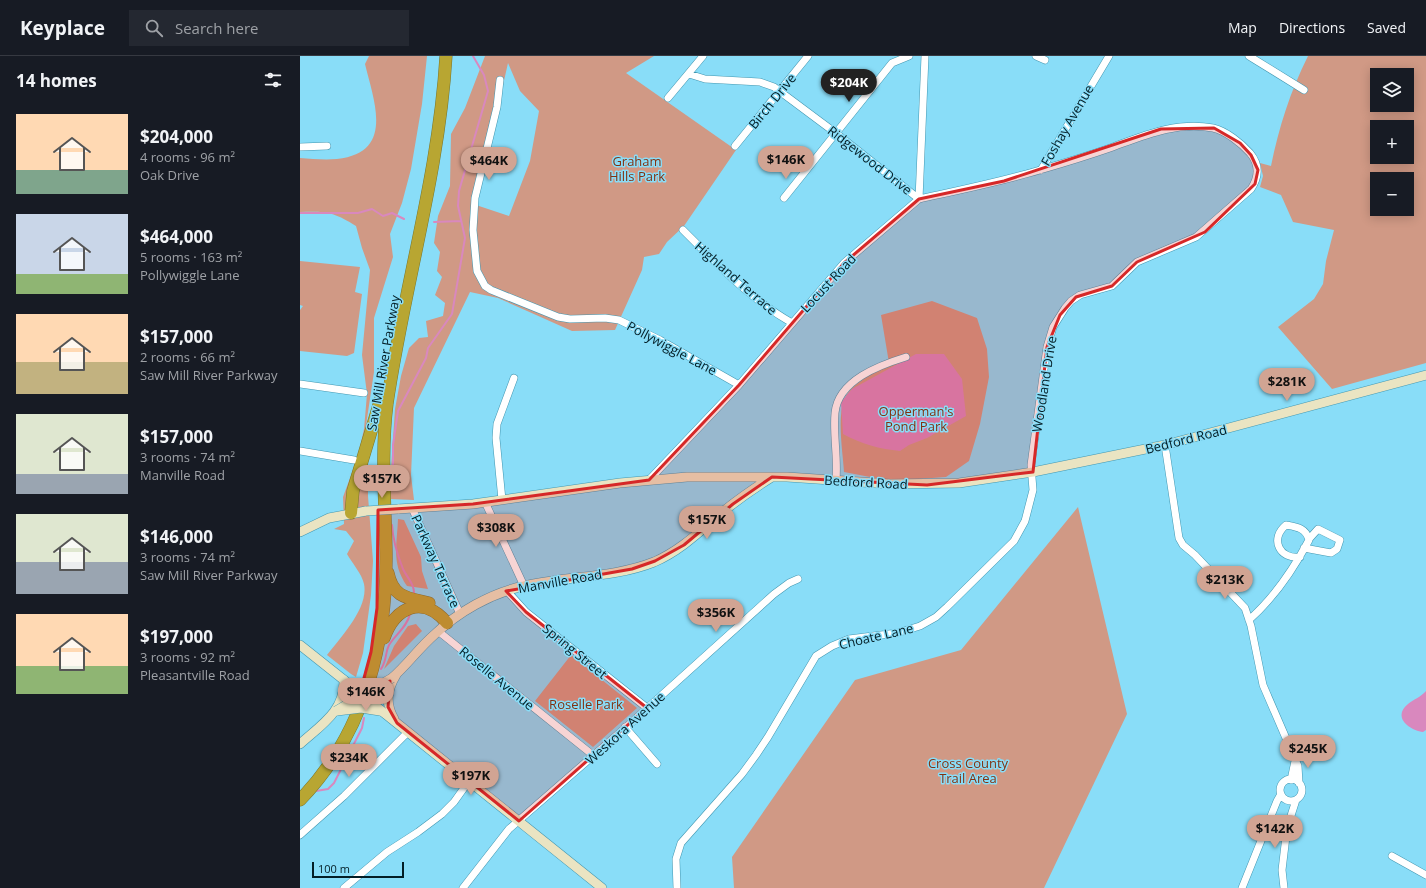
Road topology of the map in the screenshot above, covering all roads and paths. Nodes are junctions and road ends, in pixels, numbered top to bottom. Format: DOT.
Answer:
graph roads {
  1 [pos="439,56"];
  2 [pos="446,56"];
  3 [pos="703,56"];
  4 [pos="808,56"];
  5 [pos="909,56"];
  6 [pos="925,56"];
  7 [pos="1036,56"];
  8 [pos="1109,56"];
  9 [pos="1249,56"];
  10 [pos="1045,60"];
  11 [pos="689,74"];
  12 [pos="500,80"];
  13 [pos="1304,90"];
  14 [pos="780,91"];
  15 [pos="668,98"];
  16 [pos="837,134"];
  17 [pos="327,146"];
  18 [pos="735,146"];
  19 [pos="300,147"];
  20 [pos="1041,170"];
  21 [pos="784,198"];
  22 [pos="919,199"];
  23 [pos="683,230"];
  24 [pos="792,323"];
  25 [pos="906,356"];
  26 [pos="1426,375"];
  27 [pos="514,378"];
  28 [pos="300,384"];
  29 [pos="739,385"];
  30 [pos="364,393"];
  31 [pos="382,395"];
  32 [pos="1165,445"];
  33 [pos="300,451"];
  34 [pos="354,460"];
  35 [pos="1033,472"];
  36 [pos="772,477"];
  37 [pos="649,480"];
  38 [pos="836,480"];
  39 [pos="502,500"];
  40 [pos="485,502"];
  41 [pos="412,508"];
  42 [pos="351,513"];
  43 [pos="300,532"];
  44 [pos="1309,539"];
  45 [pos="1304,548"];
  46 [pos="1300,557"];
  47 [pos="386,561"];
  48 [pos="798,579"];
  49 [pos="524,586"];
  50 [pos="507,591"];
  51 [pos="1249,620"];
  52 [pos="449,622"];
  53 [pos="300,645"];
  54 [pos="375,662"];
  55 [pos="394,677"];
  56 [pos="344,680"];
  57 [pos="363,696"];
  58 [pos="647,708"];
  59 [pos="386,709"];
  60 [pos="336,711"];
  61 [pos="625,727"];
  62 [pos="408,732"];
  63 [pos="300,744"];
  64 [pos="594,756"];
  65 [pos="1295,762"];
  66 [pos="657,764"];
  67 [pos="1291,780"];
  68 [pos="469,781"];
  69 [pos="1299,783"];
  70 [pos="300,791"];
  71 [pos="1288,799"];
  72 [pos="300,800"];
  73 [pos="519,821"];
  74 [pos="300,835"];
  75 [pos="1392,856"];
  76 [pos="1426,875"];
  77 [pos="344,888"];
  78 [pos="463,888"];
  79 [pos="602,888"];
  80 [pos="677,888"];
  81 [pos="1242,888"];
  82 [pos="1284,888"];
  1 -- 31 [label="highway, Saw Mill River Parkway"];
  2 -- 47 [label="highway, Saw Mill River Parkway"];
  3 -- 11 [label="street"];
  4 -- 14 [label="street, Birch Drive"];
  5 -- 16 [label="street"];
  6 -- 22 [label="street"];
  7 -- 10 [label="street"];
  8 -- 20 [label="street, Foshay Avenue"];
  9 -- 13 [label="street"];
  11 -- 14 [label="street, Ridgewood Drive"];
  11 -- 15 [label="street"];
  12 -- 29 [label="street, Pollywiggle Lane"];
  14 -- 16 [label="street, Ridgewood Drive"];
  14 -- 18 [label="street, Birch Drive"];
  16 -- 21 [label="street"];
  16 -- 22 [label="street, Ridgewood Drive"];
  17 -- 19 [label="street"];
  20 -- 22 [label="street, Foshay Avenue"];
  20 -- 35 [label="street, Woodland Drive"];
  22 -- 24 [label="street, Locust Road"];
  23 -- 24 [label="street, Highland Terrace"];
  24 -- 29 [label="street, Locust Road"];
  25 -- 38 [label="street"];
  26 -- 32 [label="main road, Bedford Road"];
  27 -- 39 [label="street"];
  28 -- 30 [label="street"];
  29 -- 37 [label="street, Locust Road"];
  31 -- 42 [label="highway"];
  31 -- 70 [label="highway, Saw Mill River Parkway"];
  32 -- 35 [label="main road, Bedford Road"];
  32 -- 51 [label="street"];
  33 -- 34 [label="street"];
  35 -- 38 [label="main road, Bedford Road"];
  35 -- 80 [label="street, Choate Lane"];
  36 -- 37 [label="main road, Bedford Road"];
  36 -- 38 [label="main road, Bedford Road"];
  36 -- 49 [label="main road, Manville Road"];
  37 -- 39 [label="main road, Bedford Road"];
  39 -- 40 [label="main road, Bedford Road"];
  40 -- 41 [label="main road, Bedford Road"];
  40 -- 49 [label="street"];
  41 -- 42 [label="main road, Bedford Road, bridge"];
  41 -- 52 [label="street, Parkway Terrace"];
  42 -- 43 [label="main road, Bedford Road"];
  44 -- 45 [label="street"];
  44 -- 45 [label="street"];
  44 -- 46 [label="street"];
  45 -- 46 [label="street"];
  46 -- 51 [label="street"];
  47 -- 52 [label="highway"];
  47 -- 54 [label="highway, Saw Mill River Parkway"];
  48 -- 58 [label="street, Weskora Avenue"];
  49 -- 50 [label="main road, Manville Road"];
  50 -- 52 [label="main road, Manville Road"];
  50 -- 58 [label="street, Spring Street"];
  51 -- 65 [label="street"];
  52 -- 54 [label="highway"];
  52 -- 55 [label="main road, Manville Road"];
  52 -- 64 [label="street, Roselle Avenue"];
  53 -- 56 [label="main road"];
  54 -- 72 [label="highway, Saw Mill River Parkway"];
  55 -- 57 [label="main road, Manville Road, bridge"];
  55 -- 59 [label="main road"];
  56 -- 57 [label="main road, bridge"];
  56 -- 60 [label="main road"];
  57 -- 59 [label="main road, bridge"];
  57 -- 60 [label="main road, Manville Road, bridge"];
  58 -- 61 [label="street, Weskora Avenue"];
  59 -- 60 [label="main road, bridge"];
  59 -- 62 [label="main road"];
  60 -- 63 [label="main road, Manville Road"];
  61 -- 64 [label="street, Weskora Avenue"];
  61 -- 66 [label="street"];
  62 -- 68 [label="main road"];
  62 -- 74 [label="street"];
  64 -- 73 [label="street, Weskora Avenue"];
  65 -- 67 [label="street"];
  65 -- 69 [label="street"];
  67 -- 69 [label="street"];
  67 -- 71 [label="street"];
  68 -- 73 [label="main road"];
  68 -- 77 [label="street"];
  69 -- 71 [label="street"];
  71 -- 81 [label="street"];
  71 -- 82 [label="street"];
  73 -- 78 [label="street, Weskora Avenue"];
  73 -- 79 [label="main road"];
  75 -- 76 [label="street"];
}
